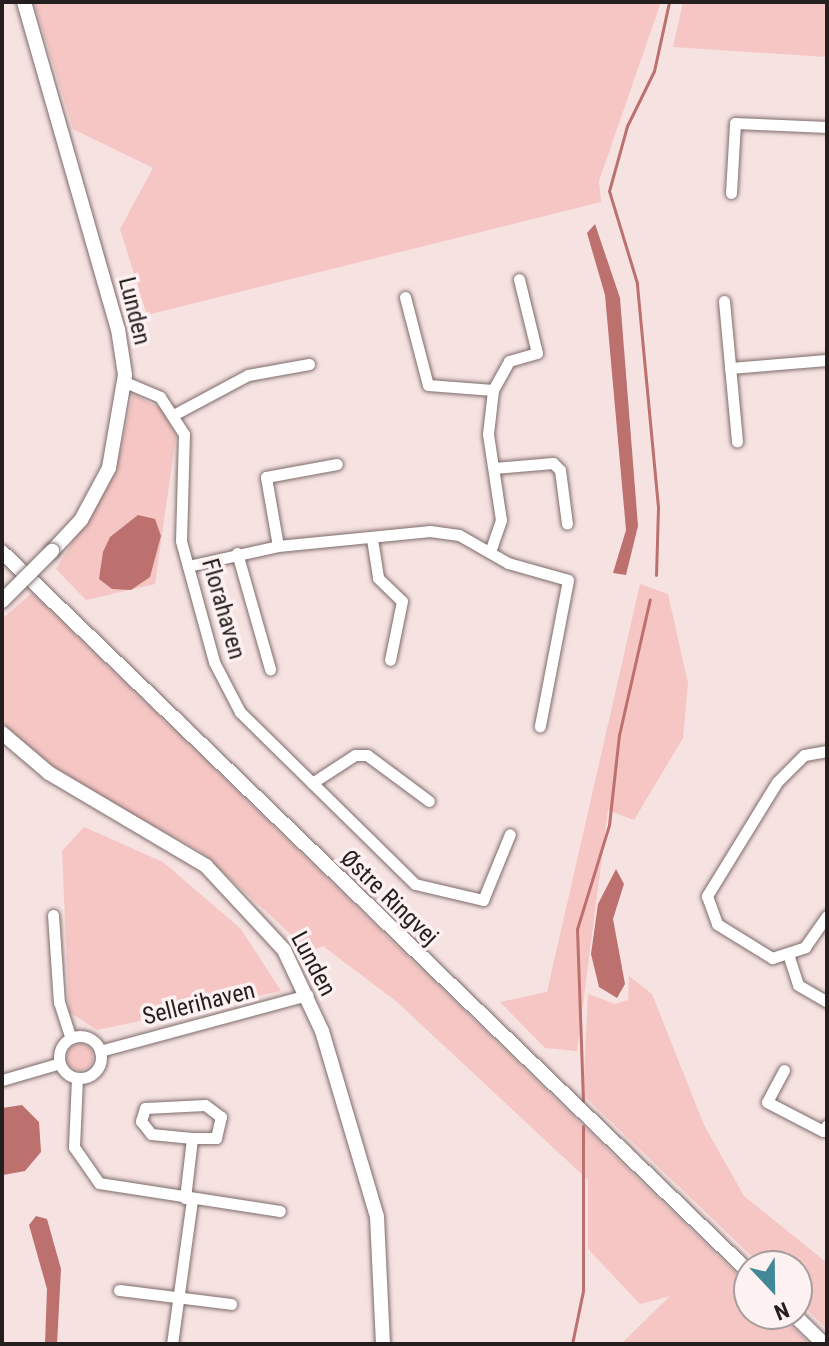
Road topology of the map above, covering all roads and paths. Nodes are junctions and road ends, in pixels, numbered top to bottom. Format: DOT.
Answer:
graph roads {
  1 [pos="24,2"];
  2 [pos="827,127"];
  3 [pos="731,193"];
  4 [pos="519,279"];
  5 [pos="405,297"];
  6 [pos="724,301"];
  7 [pos="827,360"];
  8 [pos="309,364"];
  9 [pos="730,368"];
  10 [pos="125,382"];
  11 [pos="493,390"];
  12 [pos="175,414"];
  13 [pos="737,441"];
  14 [pos="337,464"];
  15 [pos="494,468"];
  16 [pos="567,524"];
  17 [pos="372,539"];
  18 [pos="278,546"];
  19 [pos="491,549"];
  20 [pos="2,552"];
  21 [pos="237,553"];
  22 [pos="188,566"];
  23 [pos="2,601"];
  24 [pos="390,660"];
  25 [pos="270,669"];
  26 [pos="540,726"];
  27 [pos="2,733"];
  28 [pos="827,751"];
  29 [pos="312,783"];
  30 [pos="429,801"];
  31 [pos="510,834"];
  32 [pos="53,915"];
  33 [pos="827,916"];
  34 [pos="789,957"];
  35 [pos="308,995"];
  36 [pos="827,1002"];
  37 [pos="71,1038"];
  38 [pos="100,1051"];
  39 [pos="60,1063"];
  40 [pos="77,1078"];
  41 [pos="2,1080"];
  42 [pos="791,1089"];
  43 [pos="827,1125"];
  44 [pos="192,1138"];
  45 [pos="188,1199"];
  46 [pos="280,1211"];
  47 [pos="733,1257"];
  48 [pos="119,1290"];
  49 [pos="179,1298"];
  50 [pos="231,1304"];
  51 [pos="810,1330"];
  52 [pos="172,1344"];
  53 [pos="383,1344"];
  54 [pos="824,1344"];
  1 -- 10 [label="street, Lunden"];
  2 -- 3 [label="street"];
  4 -- 11 [label="street"];
  5 -- 11 [label="street"];
  6 -- 9 [label="street"];
  7 -- 9 [label="street"];
  8 -- 12 [label="street"];
  9 -- 13 [label="street"];
  10 -- 12 [label="street"];
  10 -- 23 [label="street, Lunden, bridge"];
  11 -- 15 [label="street"];
  12 -- 22 [label="street, Florahaven"];
  14 -- 18 [label="street"];
  15 -- 16 [label="street"];
  15 -- 19 [label="street"];
  17 -- 18 [label="street"];
  17 -- 19 [label="street"];
  17 -- 24 [label="street"];
  18 -- 21 [label="street"];
  19 -- 26 [label="street"];
  20 -- 47 [label="street, Østre Ringvej"];
  21 -- 22 [label="street"];
  21 -- 25 [label="street"];
  22 -- 29 [label="street, Florahaven"];
  27 -- 35 [label="street, Lunden"];
  28 -- 34 [label="street"];
  29 -- 30 [label="street"];
  29 -- 31 [label="street, Florahaven"];
  32 -- 37 [label="street"];
  33 -- 34 [label="street"];
  34 -- 36 [label="street"];
  35 -- 38 [label="street, Sellerihaven"];
  35 -- 53 [label="street, Lunden"];
  37 -- 38 [label="street"];
  37 -- 39 [label="street"];
  38 -- 40 [label="street"];
  39 -- 40 [label="street"];
  39 -- 41 [label="street"];
  40 -- 45 [label="street"];
  42 -- 43 [label="street"];
  44 -- 44 [label="street"];
  44 -- 45 [label="street"];
  45 -- 46 [label="street"];
  45 -- 49 [label="street"];
  48 -- 49 [label="street"];
  49 -- 50 [label="street"];
  49 -- 52 [label="street"];
  51 -- 54 [label="street"];
}
